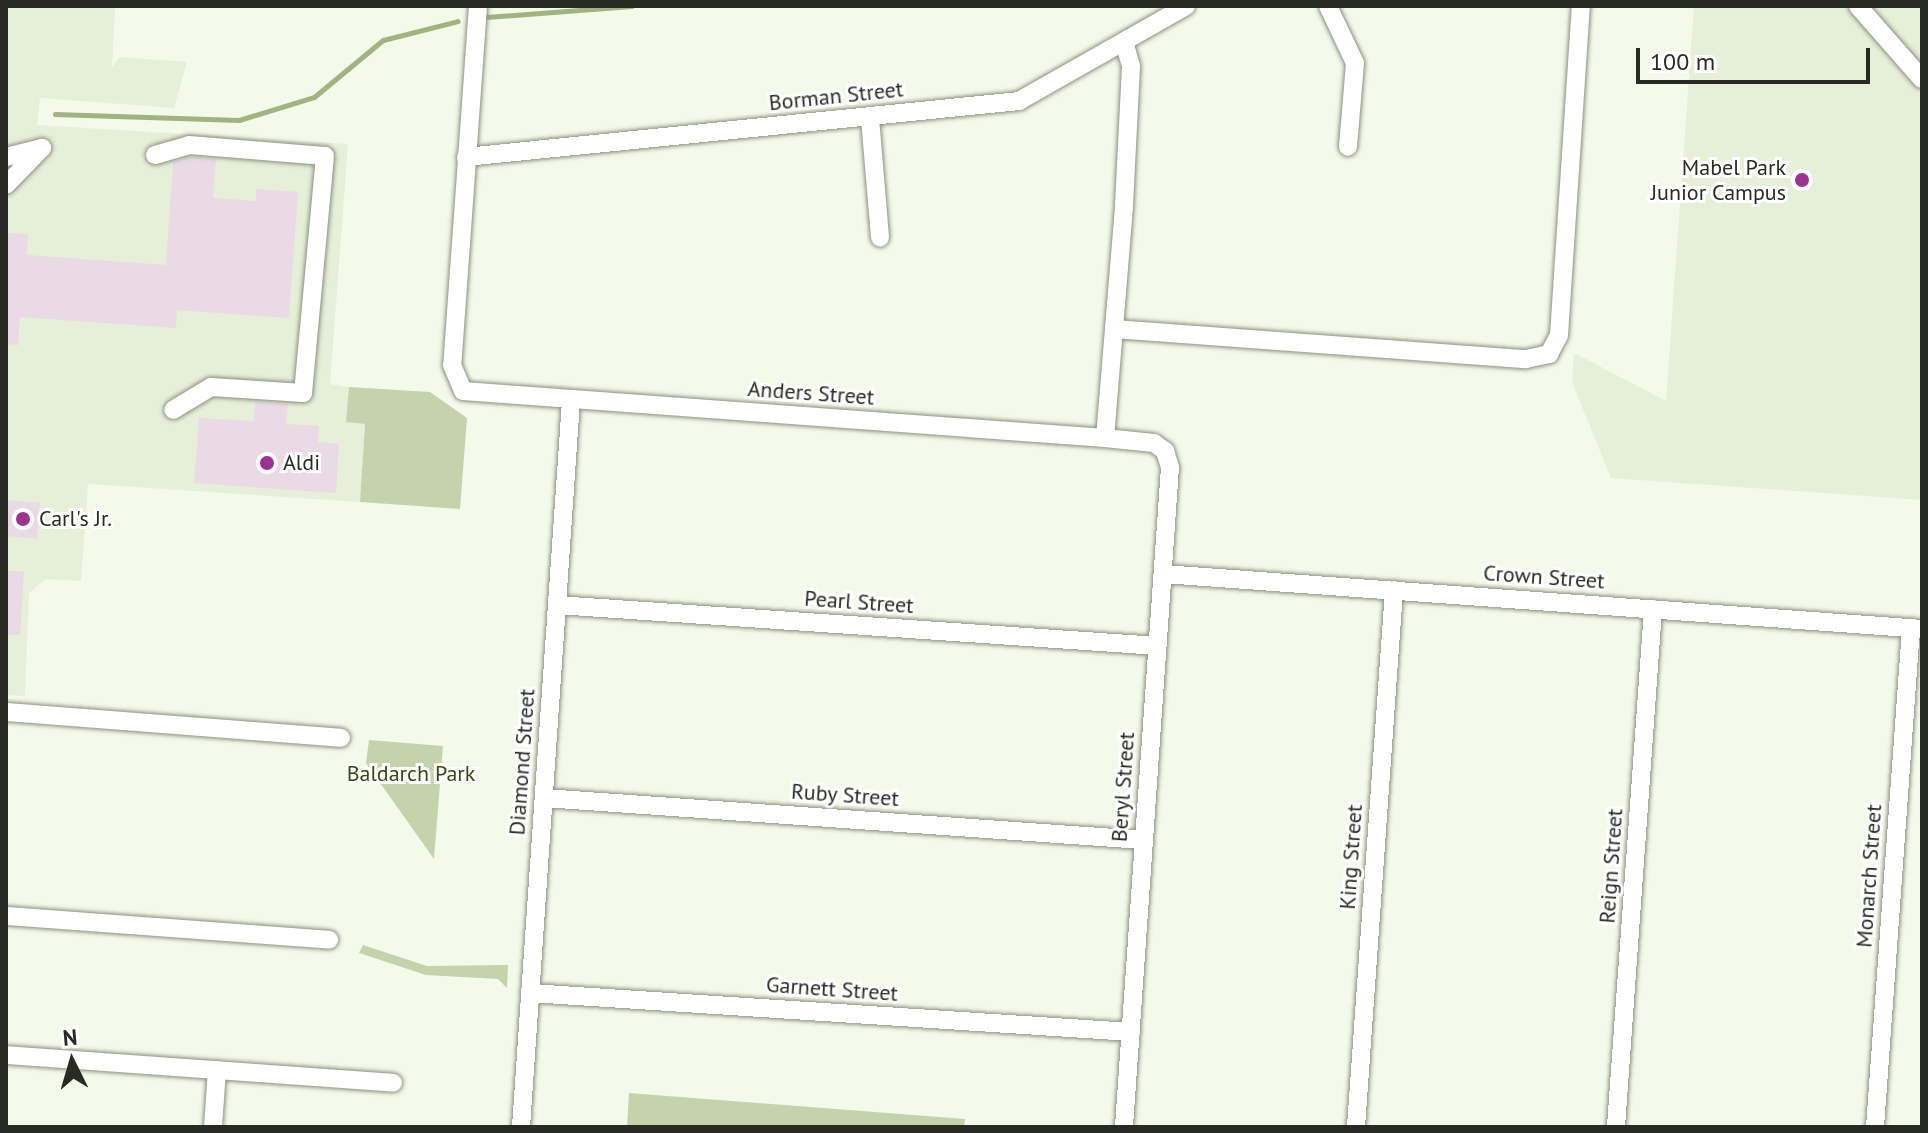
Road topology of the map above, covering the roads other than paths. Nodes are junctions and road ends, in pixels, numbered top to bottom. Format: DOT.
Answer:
graph roads {
  1 [pos="478,6"];
  2 [pos="1186,6"];
  3 [pos="1328,6"];
  4 [pos="1581,6"];
  5 [pos="1858,6"];
  6 [pos="1124,42"];
  7 [pos="1922,79"];
  8 [pos="870,118"];
  9 [pos="1348,147"];
  10 [pos="155,155"];
  11 [pos="6,157"];
  12 [pos="466,157"];
  13 [pos="6,185"];
  14 [pos="880,238"];
  15 [pos="1114,329"];
  16 [pos="571,401"];
  17 [pos="173,410"];
  18 [pos="1105,438"];
  19 [pos="1165,451"];
  20 [pos="1163,574"];
  21 [pos="1394,590"];
  22 [pos="557,605"];
  23 [pos="1653,609"];
  24 [pos="1916,628"];
  25 [pos="1158,646"];
  26 [pos="6,712"];
  27 [pos="341,738"];
  28 [pos="544,798"];
  29 [pos="1143,840"];
  30 [pos="6,916"];
  31 [pos="329,940"];
  32 [pos="530,993"];
  33 [pos="1131,1032"];
  34 [pos="6,1055"];
  35 [pos="217,1070"];
  36 [pos="393,1083"];
  37 [pos="213,1127"];
  38 [pos="521,1127"];
  39 [pos="1124,1127"];
  40 [pos="1356,1127"];
  41 [pos="1616,1127"];
  42 [pos="1875,1127"];
  1 -- 12 [label="street"];
  2 -- 6 [label="street, Borman Street"];
  3 -- 9 [label="street"];
  4 -- 15 [label="street"];
  5 -- 7 [label="street"];
  6 -- 8 [label="street, Borman Street"];
  6 -- 15 [label="street"];
  8 -- 12 [label="street, Borman Street"];
  8 -- 14 [label="street"];
  10 -- 17 [label="street"];
  11 -- 13 [label="street"];
  12 -- 16 [label="street, Anders Street"];
  15 -- 18 [label="street"];
  16 -- 18 [label="street, Anders Street"];
  16 -- 22 [label="street, Diamond Street"];
  18 -- 19 [label="street, Anders Street"];
  19 -- 20 [label="street, Beryl Street"];
  20 -- 21 [label="street, Crown Street"];
  20 -- 25 [label="street, Beryl Street"];
  21 -- 23 [label="street, Crown Street"];
  21 -- 40 [label="street, King Street"];
  22 -- 25 [label="street, Pearl Street"];
  22 -- 28 [label="street, Diamond Street"];
  23 -- 24 [label="street, Crown Street"];
  23 -- 41 [label="street, Reign Street"];
  24 -- 42 [label="street, Monarch Street"];
  25 -- 29 [label="street, Beryl Street"];
  26 -- 27 [label="street"];
  28 -- 29 [label="street, Ruby Street"];
  28 -- 32 [label="street, Diamond Street"];
  29 -- 33 [label="street, Beryl Street"];
  30 -- 31 [label="street"];
  32 -- 33 [label="street, Garnett Street"];
  32 -- 38 [label="street, Diamond Street"];
  33 -- 39 [label="street, Beryl Street"];
  34 -- 35 [label="street"];
  35 -- 36 [label="street"];
  35 -- 37 [label="street"];
}
